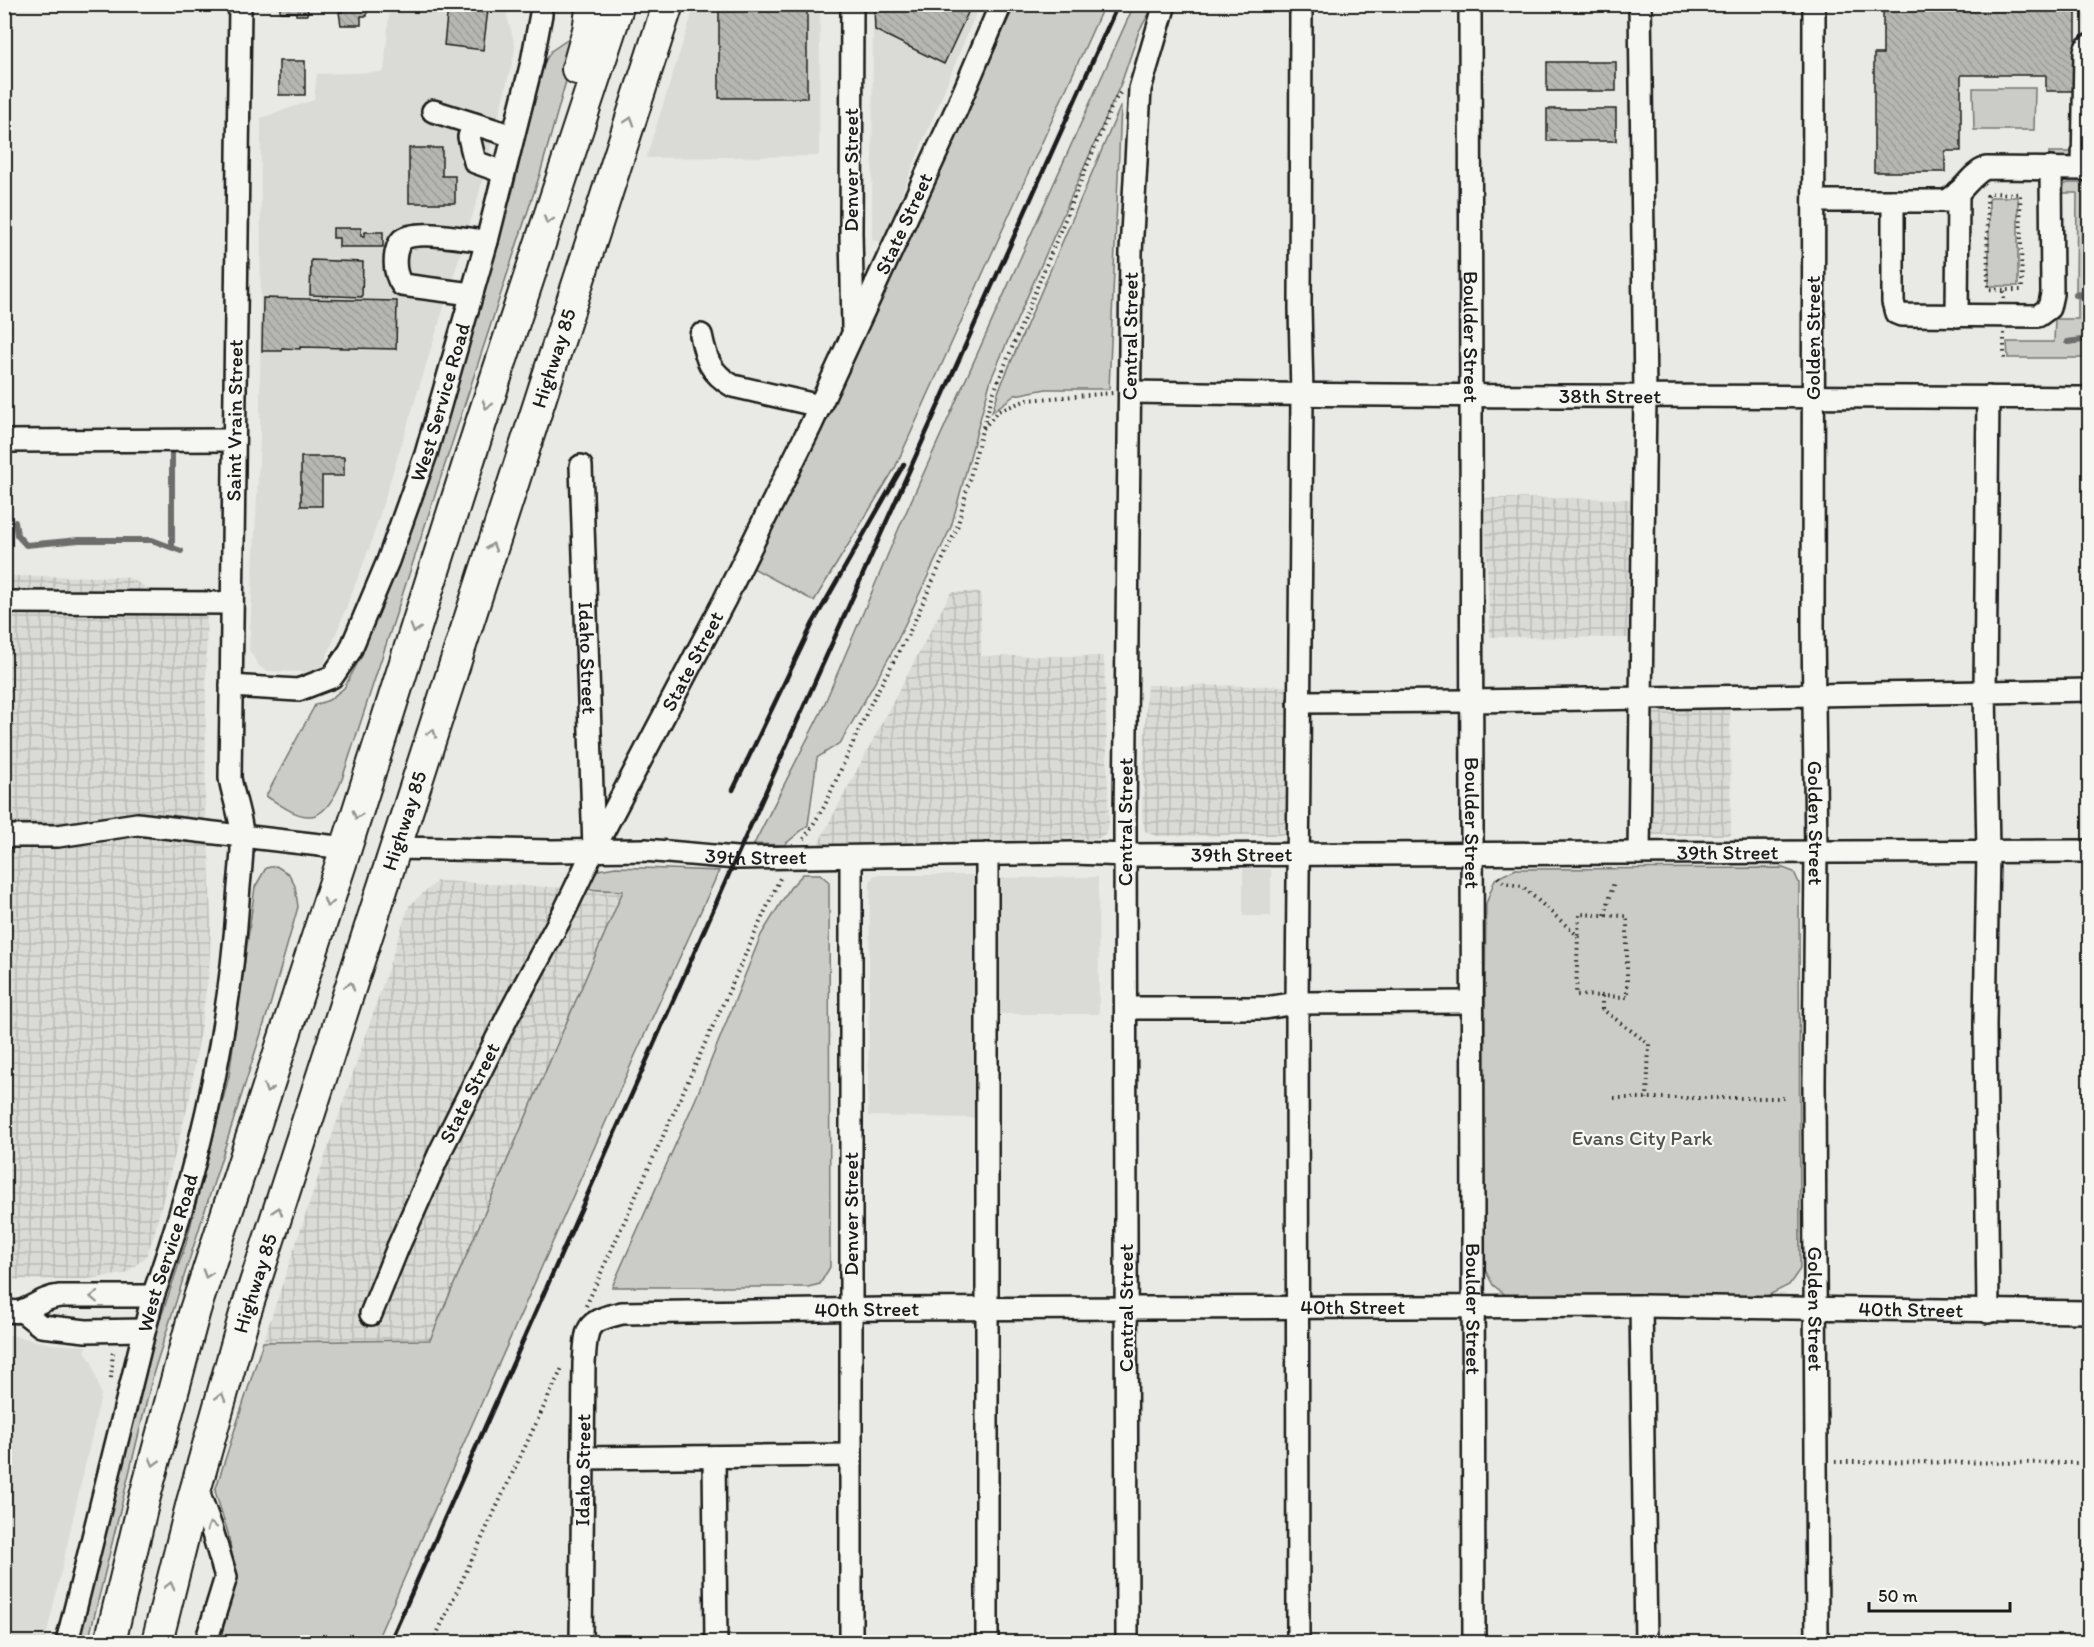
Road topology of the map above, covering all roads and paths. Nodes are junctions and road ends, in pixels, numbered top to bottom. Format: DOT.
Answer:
graph roads {
  1 [pos="240,4"];
  2 [pos="592,4"];
  3 [pos="619,4"];
  4 [pos="668,4"];
  5 [pos="852,4"];
  6 [pos="1001,4"];
  7 [pos="1165,4"];
  8 [pos="1301,4"];
  9 [pos="1470,4"];
  10 [pos="1640,4"];
  11 [pos="1814,4"];
  12 [pos="541,14"];
  13 [pos="2090,45"];
  14 [pos="1140,89"];
  15 [pos="434,111"];
  16 [pos="474,124"];
  17 [pos="513,136"];
  18 [pos="2051,168"];
  19 [pos="2086,169"];
  20 [pos="503,172"];
  21 [pos="561,181"];
  22 [pos="1958,192"];
  23 [pos="1814,201"];
  24 [pos="1893,201"];
  25 [pos="487,241"];
  26 [pos="2004,290"];
  27 [pos="471,294"];
  28 [pos="2004,303"];
  29 [pos="1957,316"];
  30 [pos="701,335"];
  31 [pos="853,335"];
  32 [pos="2004,340"];
  33 [pos="2004,360"];
  34 [pos="1130,392"];
  35 [pos="1302,395"];
  36 [pos="1470,395"];
  37 [pos="1645,395"];
  38 [pos="1813,396"];
  39 [pos="1988,397"];
  40 [pos="2090,398"];
  41 [pos="820,406"];
  42 [pos="982,430"];
  43 [pos="234,440"];
  44 [pos="4,441"];
  45 [pos="581,466"];
  46 [pos="4,602"];
  47 [pos="232,603"];
  48 [pos="231,686"];
  49 [pos="2090,690"];
  50 [pos="1985,692"];
  51 [pos="1815,694"];
  52 [pos="1642,698"];
  53 [pos="1471,701"];
  54 [pos="1299,702"];
  55 [pos="242,835"];
  56 [pos="4,836"];
  57 [pos="346,848"];
  58 [pos="394,848"];
  59 [pos="594,849"];
  60 [pos="2090,851"];
  61 [pos="1816,852"];
  62 [pos="1988,852"];
  63 [pos="1639,853"];
  64 [pos="987,854"];
  65 [pos="1297,854"];
  66 [pos="1472,854"];
  67 [pos="1126,855"];
  68 [pos="793,857"];
  69 [pos="851,857"];
  70 [pos="1498,877"];
  71 [pos="1614,882"];
  72 [pos="1605,915"];
  73 [pos="1578,936"];
  74 [pos="1602,996"];
  75 [pos="1472,1002"];
  76 [pos="1296,1003"];
  77 [pos="1127,1008"];
  78 [pos="1614,1098"];
  79 [pos="1786,1098"];
  80 [pos="1647,1099"];
  81 [pos="153,1296"];
  82 [pos="1641,1306"];
  83 [pos="1474,1307"];
  84 [pos="988,1308"];
  85 [pos="1126,1308"];
  86 [pos="1296,1308"];
  87 [pos="852,1309"];
  88 [pos="1816,1309"];
  89 [pos="13,1311"];
  90 [pos="1988,1312"];
  91 [pos="2090,1312"];
  92 [pos="583,1313"];
  93 [pos="371,1314"];
  94 [pos="614,1315"];
  95 [pos="144,1330"];
  96 [pos="565,1364"];
  97 [pos="851,1455"];
  98 [pos="714,1457"];
  99 [pos="583,1458"];
  100 [pos="1817,1462"];
  101 [pos="2090,1463"];
  102 [pos="196,1486"];
  103 [pos="67,1642"];
  104 [pos="110,1642"];
  105 [pos="157,1642"];
  106 [pos="206,1642"];
  107 [pos="433,1642"];
  108 [pos="581,1642"];
  109 [pos="716,1642"];
  110 [pos="851,1642"];
  111 [pos="987,1642"];
  112 [pos="1127,1642"];
  113 [pos="1298,1642"];
  114 [pos="1474,1642"];
  115 [pos="1646,1642"];
  116 [pos="1817,1642"];
  1 -- 43 [label="street, Saint Vrain Street"];
  2 -- 21 [label="highway"];
  3 -- 21 [label="highway"];
  58 -- 4 [label="highway, Highway 85, one-way"];
  5 -- 31 [label="street, Denver Street"];
  6 -- 31 [label="street, State Street"];
  7 -- 14 [label="street, Central Street"];
  8 -- 35 [label="street"];
  9 -- 36 [label="street, Boulder Street"];
  10 -- 37 [label="street"];
  11 -- 23 [label="street, Golden Street"];
  12 -- 17 [label="street, West Service Road"];
  13 -- 19 [label="street"];
  14 -- 34 [label="street, Central Street"];
  14 -- 42 [label="path"];
  15 -- 16 [label="street"];
  16 -- 17 [label="street"];
  16 -- 20 [label="street"];
  17 -- 20 [label="street, West Service Road"];
  18 -- 19 [label="street"];
  18 -- 22 [label="street"];
  18 -- 29 [label="street"];
  20 -- 25 [label="street, West Service Road"];
  21 -- 57 [label="highway, one-way"];
  22 -- 24 [label="street"];
  22 -- 29 [label="street"];
  23 -- 24 [label="street"];
  23 -- 38 [label="street, Golden Street"];
  24 -- 29 [label="street"];
  25 -- 27 [label="street, West Service Road"];
  25 -- 27 [label="street"];
  26 -- 26 [label="path"];
  26 -- 28 [label="path"];
  27 -- 48 [label="street, West Service Road"];
  30 -- 41 [label="street"];
  31 -- 41 [label="street, State Street"];
  32 -- 33 [label="path"];
  34 -- 35 [label="street, 38th Street"];
  34 -- 42 [label="path"];
  34 -- 67 [label="street, Central Street"];
  35 -- 36 [label="street, 38th Street"];
  35 -- 54 [label="street"];
  36 -- 37 [label="street, 38th Street"];
  36 -- 53 [label="street, Boulder Street"];
  37 -- 38 [label="street, 38th Street"];
  37 -- 52 [label="street"];
  38 -- 39 [label="street, 38th Street"];
  38 -- 51 [label="street, Golden Street"];
  39 -- 40 [label="street, 38th Street"];
  39 -- 50 [label="street"];
  41 -- 59 [label="street, State Street"];
  42 -- 68 [label="path"];
  43 -- 44 [label="street"];
  43 -- 47 [label="street, Saint Vrain Street"];
  45 -- 59 [label="street, Idaho Street"];
  46 -- 47 [label="street"];
  47 -- 48 [label="street, Saint Vrain Street"];
  48 -- 55 [label="street, Saint Vrain Street"];
  49 -- 50 [label="street"];
  50 -- 51 [label="street"];
  50 -- 62 [label="street"];
  51 -- 52 [label="street"];
  51 -- 61 [label="street, Golden Street"];
  52 -- 53 [label="street"];
  52 -- 63 [label="street"];
  53 -- 54 [label="street"];
  53 -- 66 [label="street, Boulder Street"];
  54 -- 65 [label="street"];
  55 -- 56 [label="street"];
  55 -- 57 [label="street"];
  55 -- 81 [label="street, West Service Road"];
  57 -- 104 [label="highway, one-way"];
  58 -- 59 [label="street, 39th Street"];
  102 -- 58 [label="highway, Highway 85, one-way"];
  59 -- 68 [label="street, 39th Street"];
  59 -- 93 [label="street, State Street"];
  60 -- 62 [label="street, 39th Street"];
  61 -- 62 [label="street, 39th Street"];
  61 -- 63 [label="street, 39th Street"];
  61 -- 88 [label="street, Golden Street"];
  62 -- 90 [label="street"];
  63 -- 66 [label="street, 39th Street"];
  64 -- 67 [label="street, 39th Street"];
  64 -- 69 [label="street, 39th Street"];
  64 -- 84 [label="street"];
  65 -- 66 [label="street, 39th Street"];
  65 -- 67 [label="street, 39th Street"];
  65 -- 76 [label="street"];
  66 -- 75 [label="street, Boulder Street"];
  67 -- 77 [label="street, Central Street"];
  68 -- 69 [label="street, 39th Street"];
  68 -- 92 [label="path"];
  69 -- 87 [label="street, Denver Street"];
  70 -- 73 [label="path"];
  71 -- 72 [label="path"];
  72 -- 73 [label="path"];
  72 -- 74 [label="path"];
  73 -- 74 [label="path"];
  74 -- 80 [label="path"];
  75 -- 76 [label="street"];
  75 -- 83 [label="street, Boulder Street"];
  76 -- 77 [label="street"];
  76 -- 86 [label="street"];
  77 -- 85 [label="street, Central Street"];
  78 -- 80 [label="path"];
  79 -- 80 [label="path"];
  81 -- 89 [label="street, one-way"];
  81 -- 95 [label="street, West Service Road"];
  82 -- 83 [label="street, 40th Street"];
  82 -- 88 [label="street, 40th Street"];
  82 -- 115 [label="street"];
  83 -- 86 [label="street, 40th Street"];
  83 -- 114 [label="street, Boulder Street"];
  84 -- 85 [label="street, 40th Street"];
  84 -- 87 [label="street, 40th Street"];
  84 -- 111 [label="street"];
  85 -- 86 [label="street, 40th Street"];
  85 -- 112 [label="street, Central Street"];
  86 -- 113 [label="street"];
  87 -- 94 [label="street, 40th Street"];
  87 -- 97 [label="street, Denver Street"];
  88 -- 90 [label="street, 40th Street"];
  88 -- 100 [label="street, Golden Street"];
  89 -- 95 [label="street"];
  90 -- 91 [label="street, 40th Street"];
  94 -- 99 [label="street, Idaho Street"];
  95 -- 103 [label="street, West Service Road"];
  96 -- 107 [label="path"];
  97 -- 98 [label="street"];
  97 -- 110 [label="street, Denver Street"];
  98 -- 99 [label="street"];
  98 -- 109 [label="street"];
  99 -- 108 [label="street, Idaho Street"];
  100 -- 101 [label="path"];
  100 -- 116 [label="street, Golden Street"];
  105 -- 102 [label="highway, Highway 85, one-way"];
  106 -- 102 [label="street, one-way"];
}
